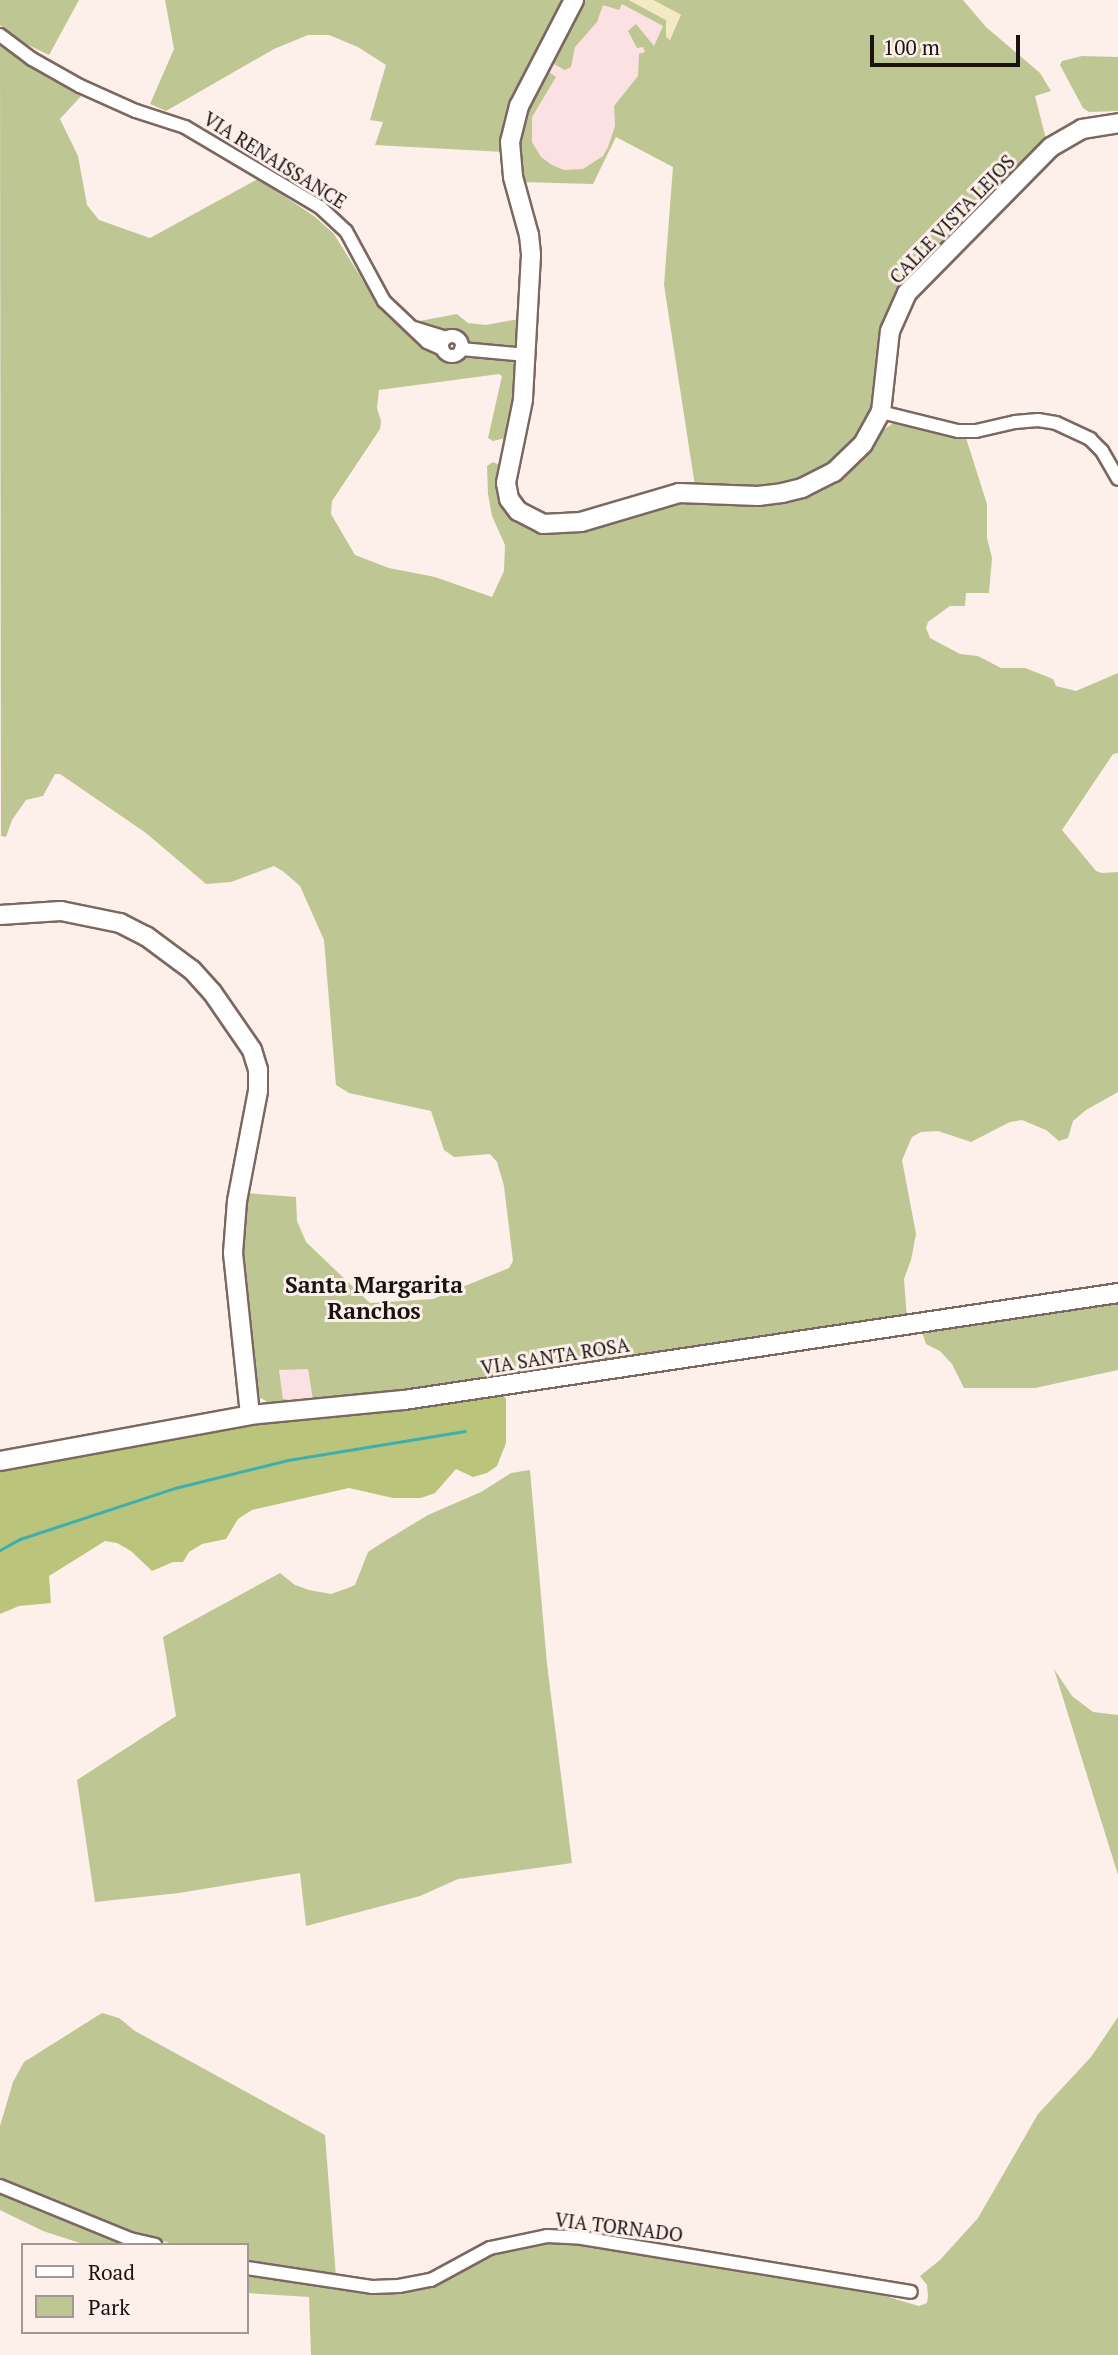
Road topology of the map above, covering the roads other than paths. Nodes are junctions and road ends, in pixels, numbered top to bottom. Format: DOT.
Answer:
graph roads {
  1 [pos="574,0"];
  2 [pos="0,35"];
  3 [pos="1118,123"];
  4 [pos="527,355"];
  5 [pos="881,412"];
  6 [pos="1118,479"];
  7 [pos="0,915"];
  8 [pos="1118,1293"];
  9 [pos="250,1415"];
  10 [pos="0,1461"];
  11 [pos="0,2186"];
  12 [pos="147,2243"];
  13 [pos="248,2268"];
  14 [pos="911,2292"];
  1 -- 4 [label="street"];
  2 -- 4 [label="street, VIA RENAISSANCE"];
  3 -- 5 [label="street, CALLE VISTA LEJOS"];
  4 -- 5 [label="street, CALLE VISTA LEJOS"];
  5 -- 6 [label="street"];
  7 -- 9 [label="street"];
  8 -- 9 [label="street, VIA SANTA ROSA"];
  9 -- 10 [label="street, VIA SANTA ROSA"];
  11 -- 12 [label="street"];
  13 -- 14 [label="street, VIA TORNADO"];
}
